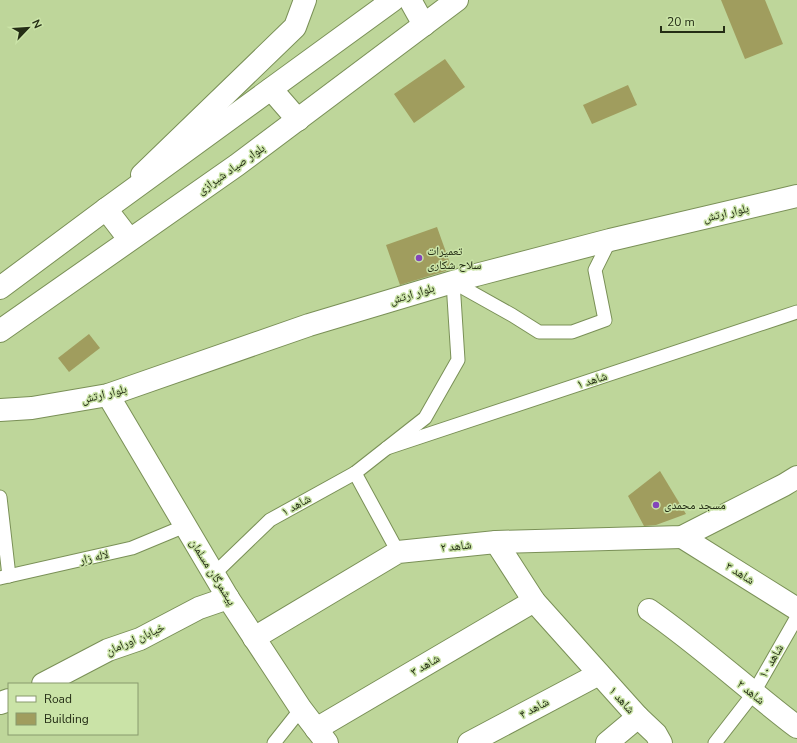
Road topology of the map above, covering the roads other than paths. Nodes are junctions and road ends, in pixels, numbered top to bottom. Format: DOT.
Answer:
graph roads {
  1 [pos="305,0"];
  2 [pos="394,0"];
  3 [pos="410,0"];
  4 [pos="457,0"];
  5 [pos="424,25"];
  6 [pos="256,65"];
  7 [pos="271,89"];
  8 [pos="298,120"];
  9 [pos="797,196"];
  10 [pos="106,209"];
  11 [pos="129,239"];
  12 [pos="610,240"];
  13 [pos="453,282"];
  14 [pos="0,288"];
  15 [pos="797,312"];
  16 [pos="0,332"];
  17 [pos="108,395"];
  18 [pos="32,408"];
  19 [pos="0,410"];
  20 [pos="0,423"];
  21 [pos="387,448"];
  22 [pos="355,473"];
  23 [pos="793,485"];
  24 [pos="0,497"];
  25 [pos="184,526"];
  26 [pos="682,537"];
  27 [pos="496,542"];
  28 [pos="398,552"];
  29 [pos="214,574"];
  30 [pos="5,577"];
  31 [pos="228,598"];
  32 [pos="534,601"];
  33 [pos="797,609"];
  34 [pos="649,610"];
  35 [pos="797,617"];
  36 [pos="254,638"];
  37 [pos="599,674"];
  38 [pos="45,683"];
  39 [pos="753,694"];
  40 [pos="301,709"];
  41 [pos="638,717"];
  42 [pos="797,727"];
  43 [pos="321,736"];
  44 [pos="274,743"];
  45 [pos="469,743"];
  46 [pos="607,743"];
  47 [pos="661,743"];
  48 [pos="715,743"];
  1 -- 6 [label="street"];
  2 -- 7 [label="street"];
  3 -- 5 [label="street"];
  4 -- 5 [label="street, بلوار صیاد شیرازی"];
  5 -- 8 [label="street, بلوار صیاد شیرازی"];
  6 -- 7 [label="street"];
  6 -- 10 [label="street"];
  7 -- 8 [label="street"];
  7 -- 10 [label="street"];
  8 -- 11 [label="street, بلوار صیاد شیرازی"];
  9 -- 12 [label="street, بلوار ارتش"];
  10 -- 11 [label="street"];
  10 -- 14 [label="street"];
  11 -- 16 [label="street, بلوار صیاد شیرازی"];
  12 -- 13 [label="street, بلوار ارتش"];
  12 -- 13 [label="lane"];
  13 -- 17 [label="street, بلوار ارتش"];
  13 -- 21 [label="lane, شاهد ۱"];
  15 -- 21 [label="lane, شاهد ۱"];
  17 -- 18 [label="street, بلوار ارتش"];
  17 -- 25 [label="street, پیشمرگان مسلمان"];
  18 -- 19 [label="street"];
  18 -- 20 [label="street"];
  21 -- 22 [label="lane, شاهد ۱"];
  22 -- 28 [label="lane"];
  22 -- 29 [label="lane, شاهد ۱"];
  23 -- 26 [label="street"];
  24 -- 30 [label="lane"];
  25 -- 29 [label="street, پیشمرگان مسلمان"];
  25 -- 30 [label="lane, لاله زار"];
  26 -- 27 [label="street, شاهد ۲"];
  26 -- 33 [label="street, شاهد ۳"];
  27 -- 28 [label="street, شاهد ۲"];
  27 -- 32 [label="street, شاهد ۱"];
  28 -- 36 [label="street, شاهد ۲"];
  29 -- 31 [label="street, پیشمرگان مسلمان"];
  31 -- 36 [label="street, پیشمرگان مسلمان"];
  31 -- 38 [label="street, خیابان اورامان"];
  32 -- 37 [label="street, شاهد ۱"];
  32 -- 43 [label="street, شاهد ۳"];
  34 -- 39 [label="street, شاهد ۲"];
  35 -- 39 [label="lane, شاهد ۱۰"];
  36 -- 40 [label="street, پیشمرگان مسلمان"];
  37 -- 41 [label="street, شاهد ۱"];
  37 -- 45 [label="street, شاهد ۴"];
  39 -- 42 [label="street, شاهد ۲"];
  39 -- 48 [label="lane, شاهد ۱۰"];
  40 -- 43 [label="street, پیشمرگان مسلمان"];
  40 -- 44 [label="lane"];
  41 -- 46 [label="street"];
  41 -- 47 [label="street, شاهد ۱"];
}
